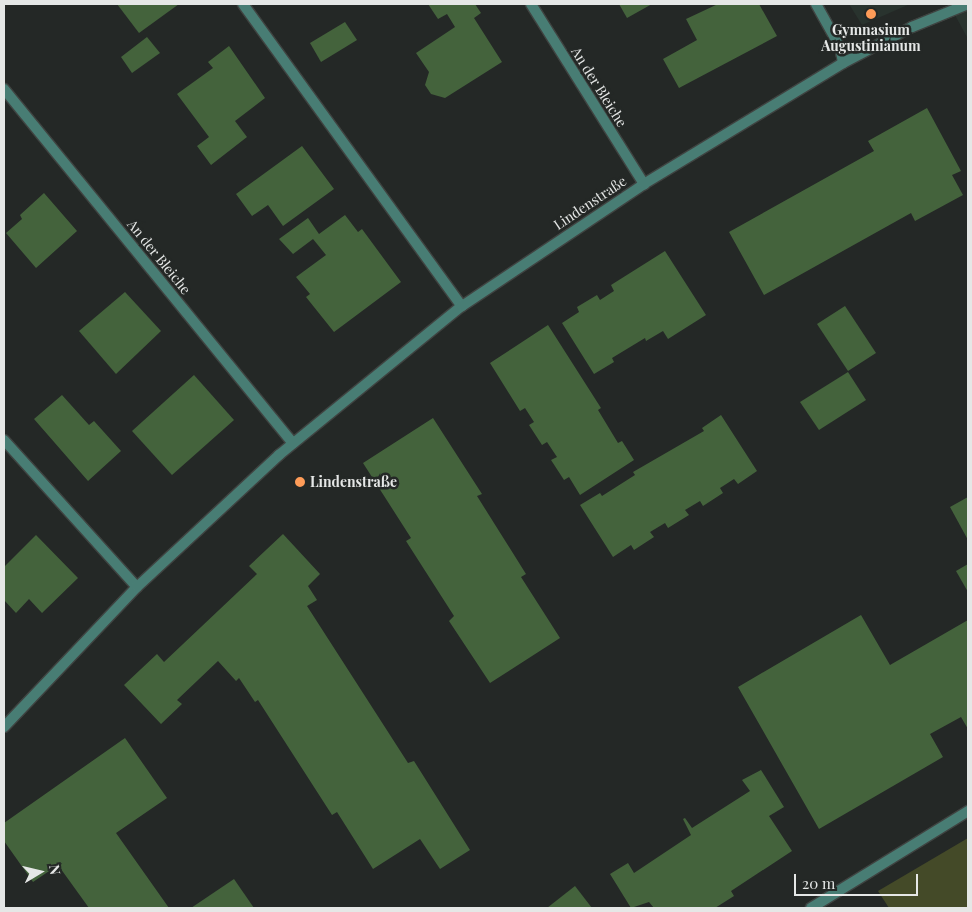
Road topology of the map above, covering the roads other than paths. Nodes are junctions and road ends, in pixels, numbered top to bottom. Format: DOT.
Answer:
graph roads {
  1 [pos="243,4"];
  2 [pos="531,4"];
  3 [pos="816,4"];
  4 [pos="968,4"];
  5 [pos="843,63"];
  6 [pos="4,89"];
  7 [pos="644,184"];
  8 [pos="462,306"];
  9 [pos="4,440"];
  10 [pos="294,443"];
  11 [pos="137,588"];
  12 [pos="4,727"];
  13 [pos="968,811"];
  14 [pos="811,908"];
  1 -- 8 [label="street"];
  2 -- 7 [label="street, An der Bleiche"];
  3 -- 5 [label="street"];
  4 -- 5 [label="street, Lindenstraße"];
  5 -- 7 [label="street, Lindenstraße"];
  6 -- 10 [label="street, An der Bleiche"];
  7 -- 8 [label="street, Lindenstraße"];
  8 -- 10 [label="street, Lindenstraße"];
  9 -- 11 [label="street"];
  10 -- 11 [label="street, Lindenstraße"];
  11 -- 12 [label="street, Lindenstraße"];
  13 -- 14 [label="street"];
}
